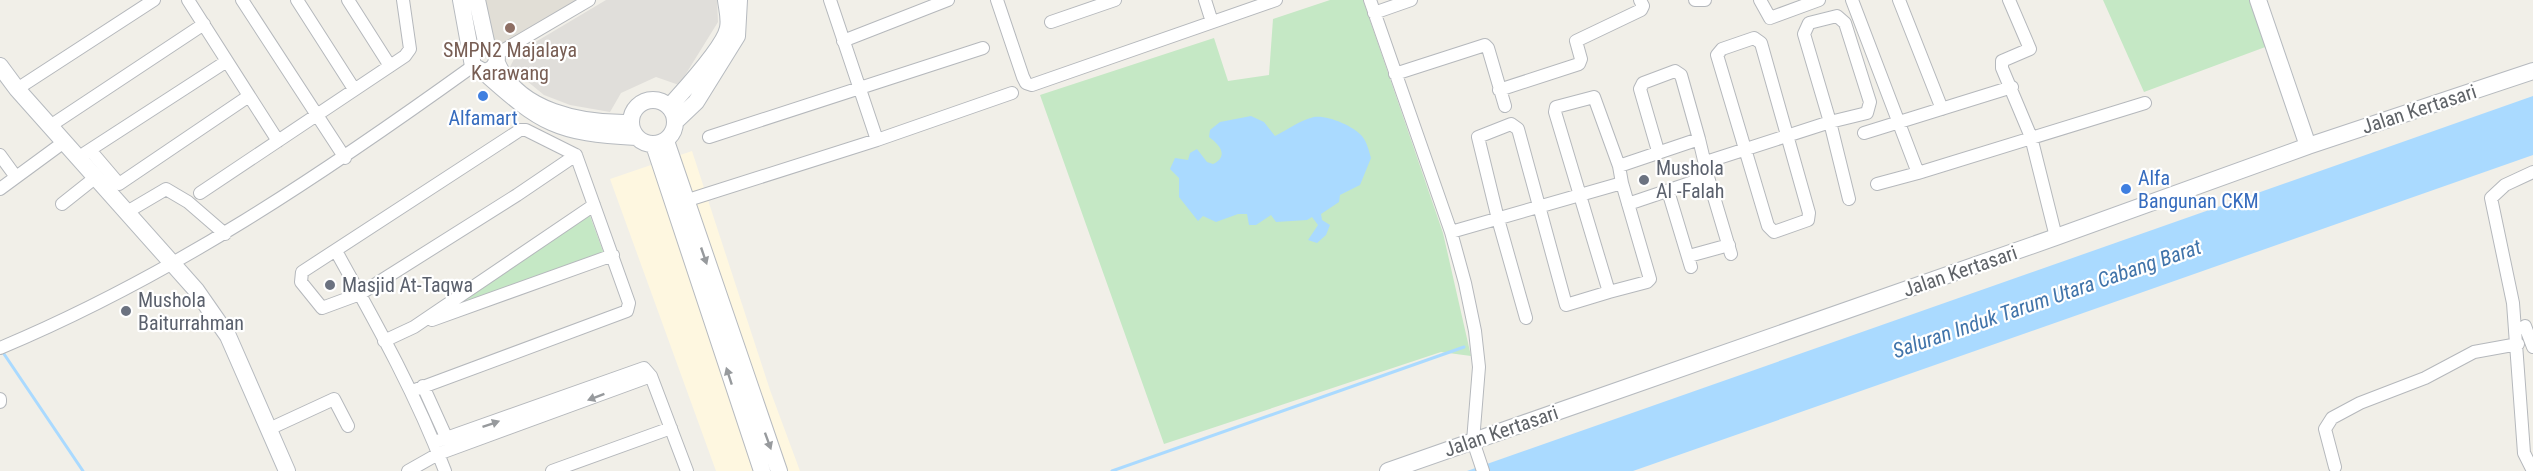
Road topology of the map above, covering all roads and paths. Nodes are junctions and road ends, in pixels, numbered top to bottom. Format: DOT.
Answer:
graph roads {
  1 [pos="154,0"];
  2 [pos="188,0"];
  3 [pos="242,0"];
  4 [pos="297,0"];
  5 [pos="348,0"];
  6 [pos="461,0"];
  7 [pos="477,0"];
  8 [pos="589,0"];
  9 [pos="726,0"];
  10 [pos="739,0"];
  11 [pos="830,0"];
  12 [pos="948,0"];
  13 [pos="997,0"];
  14 [pos="1115,0"];
  15 [pos="1205,0"];
  16 [pos="1276,0"];
  17 [pos="1370,0"];
  18 [pos="1411,0"];
  19 [pos="1640,0"];
  20 [pos="1695,0"];
  21 [pos="1705,0"];
  22 [pos="1760,0"];
  23 [pos="1852,0"];
  24 [pos="1899,0"];
  25 [pos="2009,0"];
  26 [pos="2258,0"];
  27 [pos="402,1"];
  28 [pos="1811,1"];
  29 [pos="1374,13"];
  30 [pos="1051,21"];
  31 [pos="1212,22"];
  32 [pos="204,24"];
  33 [pos="843,41"];
  34 [pos="982,48"];
  35 [pos="485,59"];
  36 [pos="227,61"];
  37 [pos="390,66"];
  38 [pos="2533,71"];
  39 [pos="1395,74"];
  40 [pos="7,80"];
  41 [pos="2012,87"];
  42 [pos="859,88"];
  43 [pos="354,89"];
  44 [pos="1499,90"];
  45 [pos="1012,93"];
  46 [pos="249,96"];
  47 [pos="2145,103"];
  48 [pos="1505,106"];
  49 [pos="1942,109"];
  50 [pos="317,114"];
  51 [pos="673,114"];
  52 [pos="1830,122"];
  53 [pos="1900,123"];
  54 [pos="50,126"];
  55 [pos="633,130"];
  56 [pos="1863,133"];
  57 [pos="1789,135"];
  58 [pos="709,137"];
  59 [pos="2031,137"];
  60 [pos="1699,138"];
  61 [pos="877,140"];
  62 [pos="278,141"];
  63 [pos="64,142"];
  64 [pos="660,143"];
  65 [pos="2308,146"];
  66 [pos="1745,148"];
  67 [pos="1658,151"];
  68 [pos="84,154"];
  69 [pos="576,154"];
  70 [pos="0,155"];
  71 [pos="345,158"];
  72 [pos="1706,162"];
  73 [pos="1619,166"];
  74 [pos="1918,172"];
  75 [pos="2533,172"];
  76 [pos="16,177"];
  77 [pos="96,177"];
  78 [pos="1708,177"];
  79 [pos="1622,183"];
  80 [pos="1877,184"];
  81 [pos="0,189"];
  82 [pos="1668,191"];
  83 [pos="200,193"];
  84 [pos="1582,197"];
  85 [pos="1849,199"];
  86 [pos="685,201"];
  87 [pos="62,204"];
  88 [pos="1628,204"];
  89 [pos="594,205"];
  90 [pos="1540,205"];
  91 [pos="127,212"];
  92 [pos="1498,219"];
  93 [pos="1450,232"];
  94 [pos="225,234"];
  95 [pos="2056,237"];
  96 [pos="336,251"];
  97 [pos="613,255"];
  98 [pos="172,265"];
  99 [pos="1609,292"];
  100 [pos="360,294"];
  101 [pos="1526,318"];
  102 [pos="2525,326"];
  103 [pos="414,327"];
  104 [pos="384,341"];
  105 [pos="2518,344"];
  106 [pos="4,346"];
  107 [pos="2533,347"];
  108 [pos="417,389"];
  109 [pos="348,426"];
  110 [pos="671,428"];
  111 [pos="269,429"];
  112 [pos="1473,441"];
  113 [pos="440,445"];
  114 [pos="2335,466"];
  115 [pos="1481,467"];
  116 [pos="287,471"];
  117 [pos="408,471"];
  118 [pos="445,471"];
  119 [pos="552,471"];
  120 [pos="687,471"];
  121 [pos="773,471"];
  122 [pos="1388,471"];
  123 [pos="2533,471"];
  1 -- 40 [label="street"];
  2 -- 32 [label="street"];
  3 -- 50 [label="street"];
  4 -- 43 [label="street"];
  5 -- 37 [label="street"];
  6 -- 35 [label="street"];
  7 -- 35 [label="street"];
  8 -- 35 [label="street"];
  9 -- 51 [label="street"];
  10 -- 51 [label="street"];
  11 -- 33 [label="street"];
  12 -- 33 [label="street"];
  13 -- 31 [label="street"];
  14 -- 30 [label="street"];
  15 -- 31 [label="street"];
  16 -- 31 [label="street"];
  17 -- 29 [label="street"];
  18 -- 29 [label="street"];
  19 -- 44 [label="street"];
  20 -- 21 [label="street"];
  22 -- 28 [label="street"];
  23 -- 53 [label="street"];
  24 -- 49 [label="street"];
  25 -- 41 [label="street"];
  26 -- 65 [label="street"];
  27 -- 37 [label="street"];
  29 -- 39 [label="street"];
  32 -- 36 [label="street"];
  32 -- 54 [label="street"];
  33 -- 42 [label="street"];
  34 -- 42 [label="street"];
  35 -- 55 [label="street"];
  35 -- 71 [label="street"];
  36 -- 46 [label="street"];
  36 -- 68 [label="street"];
  37 -- 43 [label="street"];
  38 -- 65 [label="street, Jalan Kertasari"];
  39 -- 44 [label="street"];
  39 -- 93 [label="street"];
  40 -- 54 [label="street"];
  41 -- 49 [label="street"];
  41 -- 59 [label="street"];
  42 -- 58 [label="street"];
  42 -- 61 [label="street"];
  43 -- 50 [label="street"];
  44 -- 48 [label="street"];
  45 -- 61 [label="street"];
  46 -- 62 [label="street"];
  46 -- 68 [label="street"];
  47 -- 59 [label="street"];
  49 -- 53 [label="street"];
  50 -- 62 [label="street"];
  50 -- 71 [label="street"];
  51 -- 55 [label="street"];
  51 -- 64 [label="street"];
  52 -- 52 [label="street"];
  52 -- 57 [label="street"];
  52 -- 85 [label="street"];
  53 -- 56 [label="street"];
  53 -- 74 [label="street"];
  54 -- 63 [label="street"];
  55 -- 64 [label="street"];
  57 -- 66 [label="street"];
  57 -- 66 [label="street"];
  57 -- 66 [label="street"];
  59 -- 74 [label="street"];
  59 -- 95 [label="street"];
  60 -- 67 [label="street"];
  60 -- 67 [label="street"];
  60 -- 72 [label="street"];
  61 -- 86 [label="street"];
  62 -- 83 [label="street"];
  63 -- 68 [label="street"];
  63 -- 76 [label="street"];
  64 -- 86 [label="street"];
  121 -- 64 [label="street, one-way"];
  65 -- 95 [label="street, Jalan Kertasari"];
  66 -- 72 [label="street"];
  67 -- 73 [label="street"];
  68 -- 77 [label="street"];
  69 -- 89 [label="street"];
  69 -- 96 [label="street"];
  69 -- 100 [label="street"];
  70 -- 76 [label="street"];
  71 -- 94 [label="street"];
  72 -- 78 [label="street"];
  73 -- 79 [label="street"];
  73 -- 84 [label="street"];
  74 -- 80 [label="street"];
  75 -- 102 [label="street"];
  76 -- 81 [label="street"];
  77 -- 87 [label="street"];
  77 -- 91 [label="street"];
  78 -- 82 [label="street"];
  78 -- 82 [label="street"];
  79 -- 84 [label="street"];
  79 -- 88 [label="street"];
  82 -- 88 [label="street"];
  84 -- 90 [label="street"];
  84 -- 99 [label="street"];
  86 -- 121 [label="street, one-way"];
  88 -- 99 [label="street"];
  89 -- 97 [label="street"];
  89 -- 103 [label="street"];
  90 -- 92 [label="street"];
  90 -- 92 [label="street"];
  90 -- 99 [label="street"];
  91 -- 94 [label="street"];
  91 -- 98 [label="street"];
  92 -- 93 [label="street"];
  92 -- 101 [label="street"];
  93 -- 112 [label="street"];
  94 -- 98 [label="street"];
  95 -- 112 [label="street, Jalan Kertasari"];
  96 -- 100 [label="street"];
  96 -- 100 [label="street"];
  97 -- 103 [label="street"];
  97 -- 108 [label="street"];
  98 -- 106 [label="street"];
  98 -- 111 [label="street"];
  100 -- 104 [label="street"];
  102 -- 105 [label="street"];
  102 -- 107 [label="street"];
  103 -- 104 [label="street"];
  104 -- 108 [label="street"];
  105 -- 114 [label="street"];
  105 -- 123 [label="street"];
  108 -- 113 [label="street"];
  109 -- 111 [label="street"];
  110 -- 113 [label="street"];
  110 -- 119 [label="street"];
  110 -- 120 [label="street"];
  111 -- 116 [label="street"];
  112 -- 115 [label="street"];
  112 -- 122 [label="street, Jalan Kertasari"];
  113 -- 117 [label="street"];
  113 -- 118 [label="street"];
}
